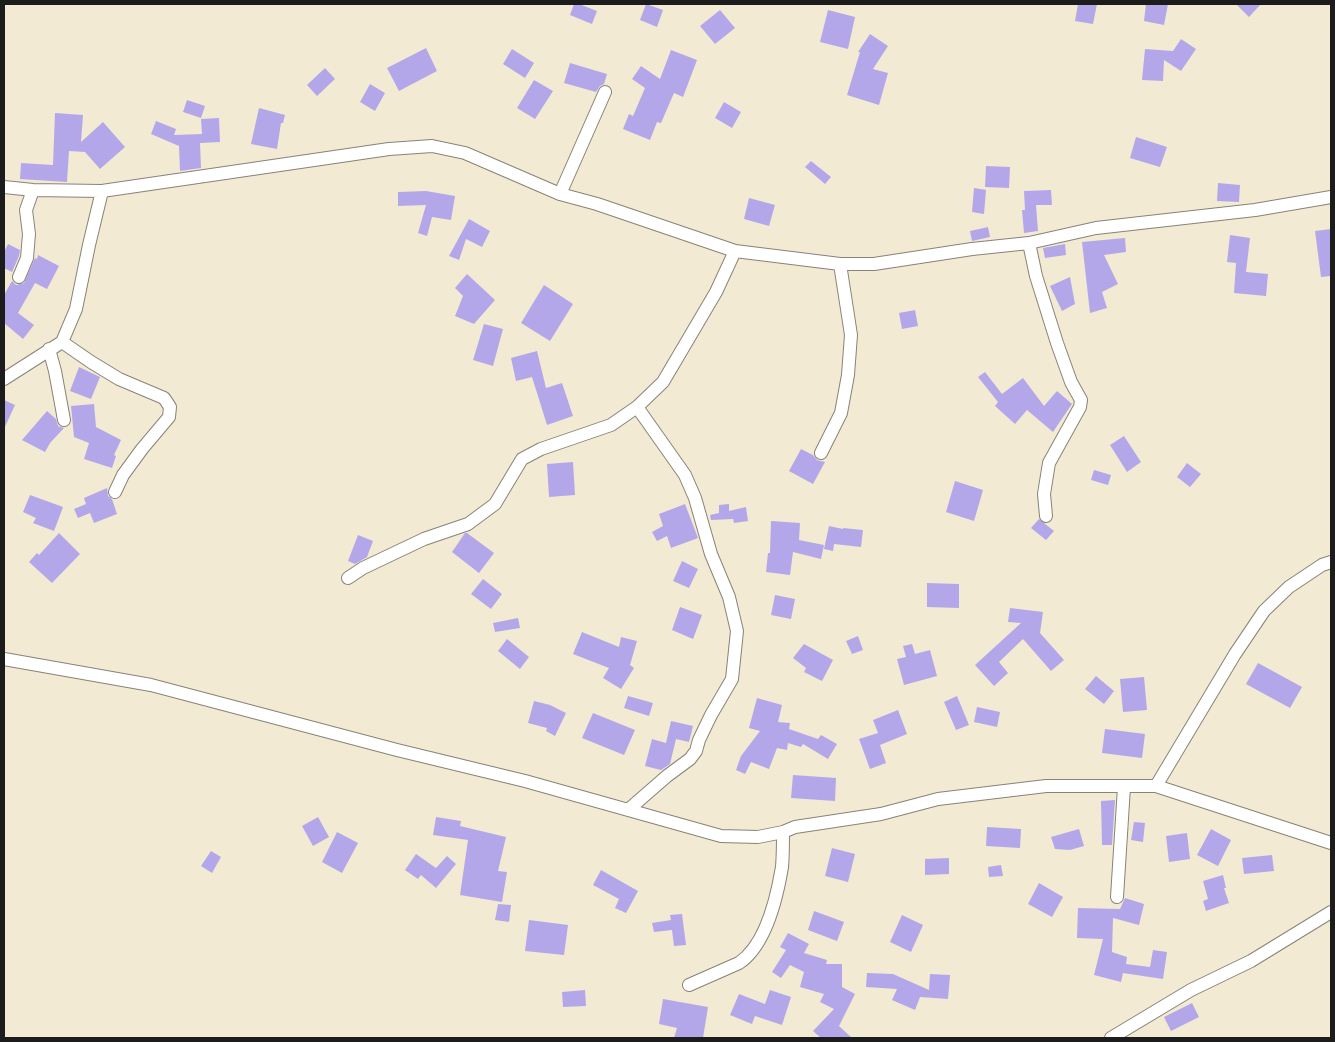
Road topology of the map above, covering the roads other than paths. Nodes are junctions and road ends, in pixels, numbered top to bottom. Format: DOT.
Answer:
graph roads {
  1 [pos="605,92"];
  2 [pos="4,187"];
  3 [pos="33,190"];
  4 [pos="102,191"];
  5 [pos="560,194"];
  6 [pos="1331,197"];
  7 [pos="1029,243"];
  8 [pos="735,251"];
  9 [pos="840,264"];
  10 [pos="19,277"];
  11 [pos="62,342"];
  12 [pos="49,349"];
  13 [pos="4,379"];
  14 [pos="637,407"];
  15 [pos="64,420"];
  16 [pos="820,453"];
  17 [pos="115,492"];
  18 [pos="1046,516"];
  19 [pos="1331,562"];
  20 [pos="348,578"];
  21 [pos="4,658"];
  22 [pos="1156,786"];
  23 [pos="1124,787"];
  24 [pos="628,810"];
  25 [pos="783,832"];
  26 [pos="1331,843"];
  27 [pos="1117,897"];
  28 [pos="1331,912"];
  29 [pos="689,985"];
  30 [pos="1111,1038"];
  1 -- 5 [label="street"];
  2 -- 3 [label="street"];
  3 -- 4 [label="street"];
  3 -- 10 [label="street"];
  4 -- 5 [label="street"];
  4 -- 11 [label="street"];
  5 -- 8 [label="street"];
  6 -- 7 [label="street"];
  7 -- 9 [label="street"];
  7 -- 18 [label="street"];
  8 -- 9 [label="street"];
  8 -- 14 [label="street"];
  9 -- 16 [label="street"];
  11 -- 12 [label="street"];
  11 -- 17 [label="street"];
  12 -- 13 [label="street"];
  12 -- 15 [label="street"];
  14 -- 20 [label="street"];
  14 -- 24 [label="street"];
  19 -- 22 [label="street"];
  21 -- 24 [label="street"];
  22 -- 23 [label="street"];
  22 -- 26 [label="street"];
  23 -- 25 [label="street"];
  23 -- 27 [label="street"];
  24 -- 25 [label="street"];
  25 -- 29 [label="street"];
  28 -- 30 [label="street"];
}
